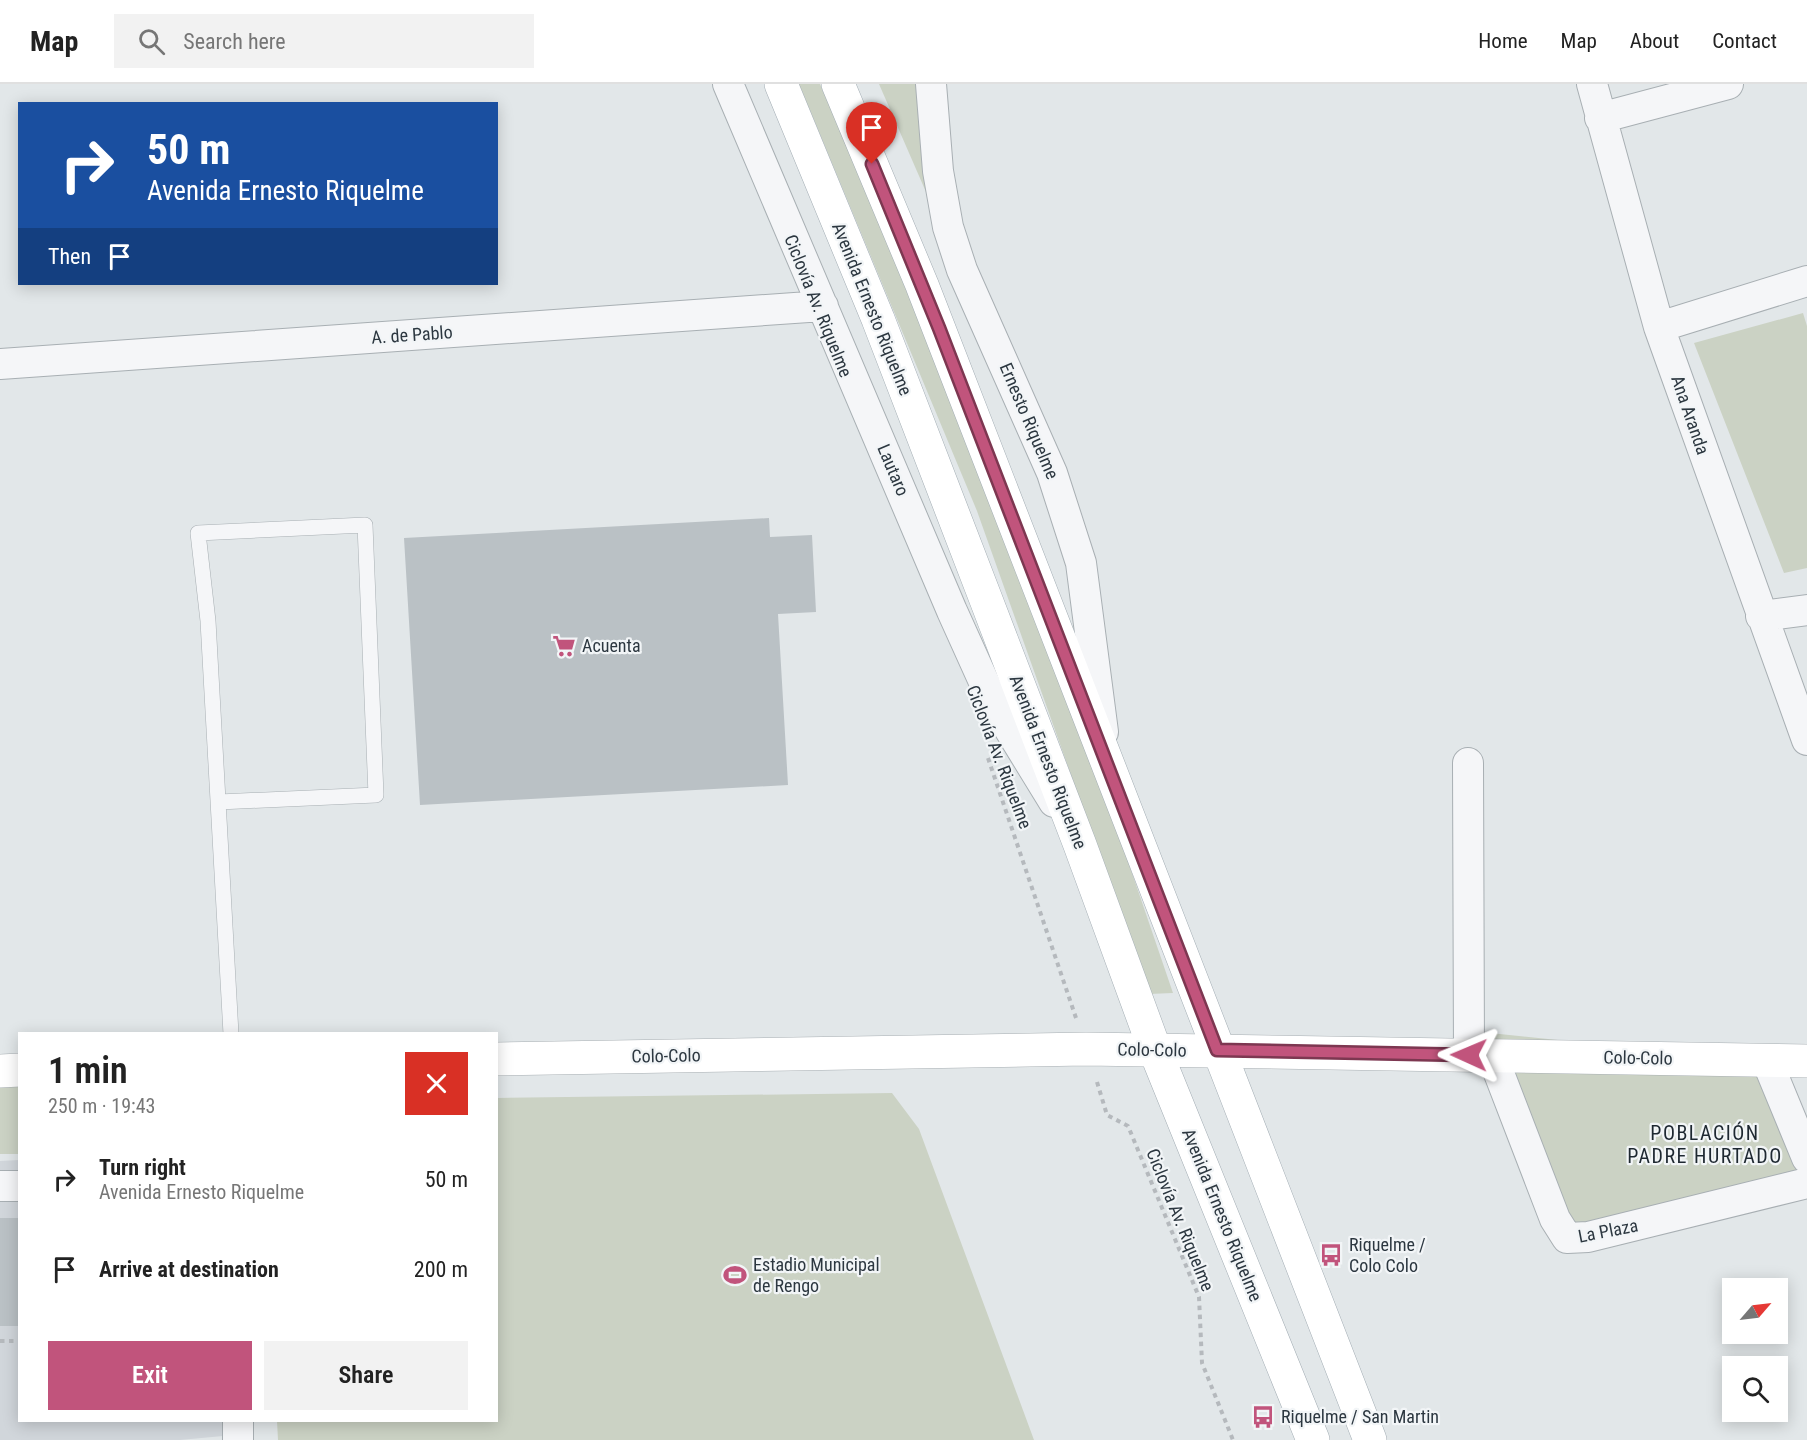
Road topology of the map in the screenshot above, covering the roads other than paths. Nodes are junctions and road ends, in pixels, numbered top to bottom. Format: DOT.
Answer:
graph roads {
  1 [pos="728,84"];
  2 [pos="781,84"];
  3 [pos="838,84"];
  4 [pos="931,84"];
  5 [pos="1592,84"];
  6 [pos="1728,84"];
  7 [pos="1600,118"];
  8 [pos="1807,281"];
  9 [pos="823,306"];
  10 [pos="1659,327"];
  11 [pos="0,364"];
  12 [pos="1807,610"];
  13 [pos="1761,616"];
  14 [pos="1807,740"];
  15 [pos="1468,763"];
  16 [pos="1108,764"];
  17 [pos="219,802"];
  18 [pos="1080,845"];
  19 [pos="231,1032"];
  20 [pos="1155,1050"];
  21 [pos="1217,1050"];
  22 [pos="1481,1055"];
  23 [pos="498,1059"];
  24 [pos="1767,1061"];
  25 [pos="1807,1061"];
  26 [pos="18,1070"];
  27 [pos="0,1071"];
  28 [pos="1807,1158"];
  29 [pos="1807,1183"];
  30 [pos="0,1186"];
  31 [pos="18,1186"];
  32 [pos="238,1422"];
  33 [pos="238,1440"];
  34 [pos="1313,1440"];
  35 [pos="1370,1440"];
  1 -- 9 [label="street, Lautaro"];
  2 -- 18 [label="main road, Avenida Ernesto Riquelme"];
  3 -- 16 [label="main road"];
  4 -- 16 [label="street, Ernesto Riquelme"];
  5 -- 7 [label="street, Ana Aranda"];
  6 -- 7 [label="street"];
  7 -- 10 [label="street, Ana Aranda"];
  8 -- 10 [label="street"];
  9 -- 11 [label="street, A. de Pablo"];
  9 -- 18 [label="street, Lautaro"];
  10 -- 13 [label="street, Ana Aranda"];
  12 -- 13 [label="street"];
  13 -- 14 [label="street, Ana Aranda"];
  15 -- 22 [label="street, La Plaza"];
  16 -- 21 [label="main road"];
  17 -- 17 [label="lane"];
  17 -- 19 [label="lane"];
  18 -- 20 [label="main road, Avenida Ernesto Riquelme"];
  20 -- 21 [label="main road, Colo-Colo"];
  20 -- 23 [label="main road, Colo-Colo"];
  20 -- 34 [label="main road, Avenida Ernesto Riquelme"];
  21 -- 22 [label="main road, Colo-Colo"];
  21 -- 35 [label="main road"];
  22 -- 24 [label="main road, Colo-Colo"];
  22 -- 29 [label="street, La Plaza"];
  24 -- 25 [label="main road, Colo-Colo"];
  24 -- 28 [label="street"];
  26 -- 27 [label="main road"];
  30 -- 31 [label="street"];
  32 -- 33 [label="street"];
}
